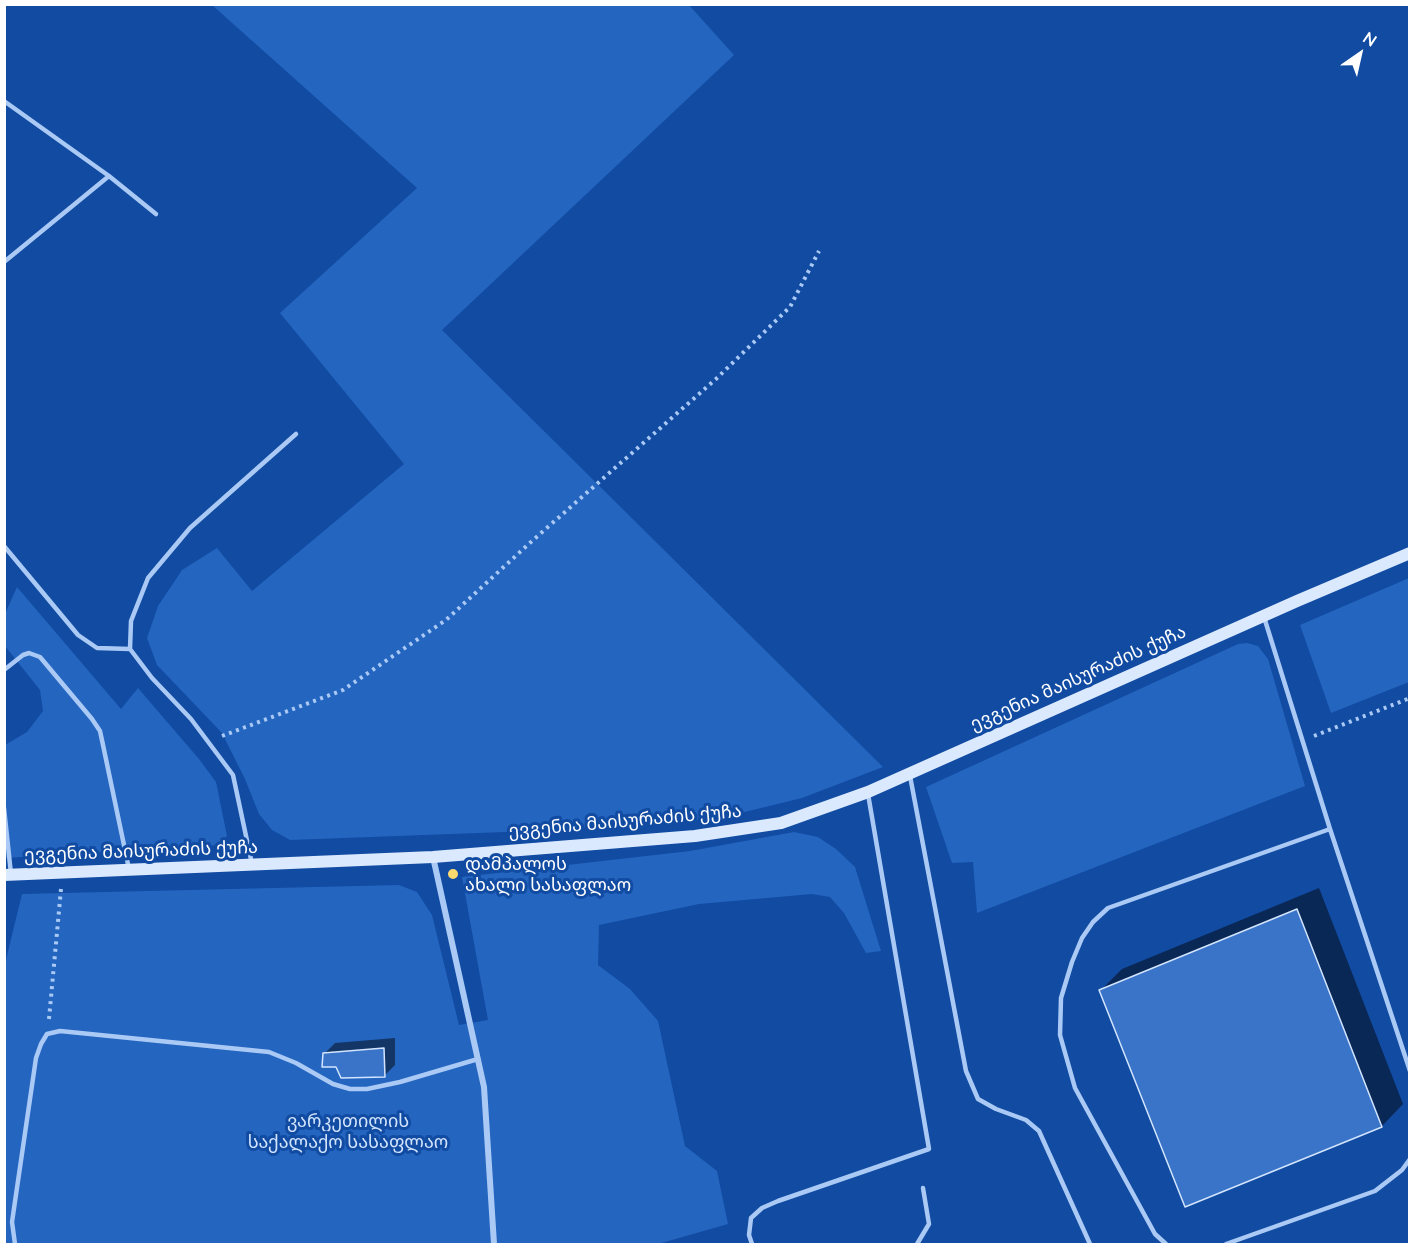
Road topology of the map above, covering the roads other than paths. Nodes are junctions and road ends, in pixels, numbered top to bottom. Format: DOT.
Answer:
graph roads {
  1 [pos="4,101"];
  2 [pos="109,176"];
  3 [pos="156,214"];
  4 [pos="4,262"];
  5 [pos="296,434"];
  6 [pos="4,546"];
  7 [pos="1410,553"];
  8 [pos="1263,616"];
  9 [pos="130,648"];
  10 [pos="4,670"];
  11 [pos="909,773"];
  12 [pos="868,792"];
  13 [pos="4,808"];
  14 [pos="1330,829"];
  15 [pos="433,856"];
  16 [pos="252,864"];
  17 [pos="129,869"];
  18 [pos="8,874"];
  19 [pos="478,1059"];
  20 [pos="1410,1071"];
  21 [pos="1410,1159"];
  22 [pos="923,1188"];
  23 [pos="15,1245"];
  24 [pos="494,1245"];
  25 [pos="752,1245"];
  26 [pos="917,1245"];
  27 [pos="1090,1245"];
  28 [pos="1166,1245"];
  29 [pos="1226,1245"];
  1 -- 2 [label="lane"];
  2 -- 3 [label="lane"];
  2 -- 4 [label="lane"];
  5 -- 9 [label="lane"];
  6 -- 9 [label="lane"];
  7 -- 8 [label="street, ევგენია მაისურაძის ქუჩა"];
  8 -- 11 [label="street, ევგენია მაისურაძის ქუჩა"];
  8 -- 14 [label="lane"];
  9 -- 16 [label="lane"];
  10 -- 17 [label="lane"];
  11 -- 12 [label="street, ევგენია მაისურაძის ქუჩა"];
  11 -- 27 [label="lane"];
  12 -- 15 [label="street, ევგენია მაისურაძის ქუჩა"];
  12 -- 25 [label="lane"];
  13 -- 18 [label="lane"];
  14 -- 20 [label="lane"];
  14 -- 28 [label="lane"];
  15 -- 16 [label="street, ევგენია მაისურაძის ქუჩა"];
  15 -- 19 [label="street"];
  16 -- 17 [label="street, ევგენია მაისურაძის ქუჩა"];
  17 -- 18 [label="street, ევგენია მაისურაძის ქუჩა"];
  19 -- 23 [label="lane"];
  19 -- 24 [label="street"];
  21 -- 29 [label="lane"];
  22 -- 26 [label="lane"];
}
